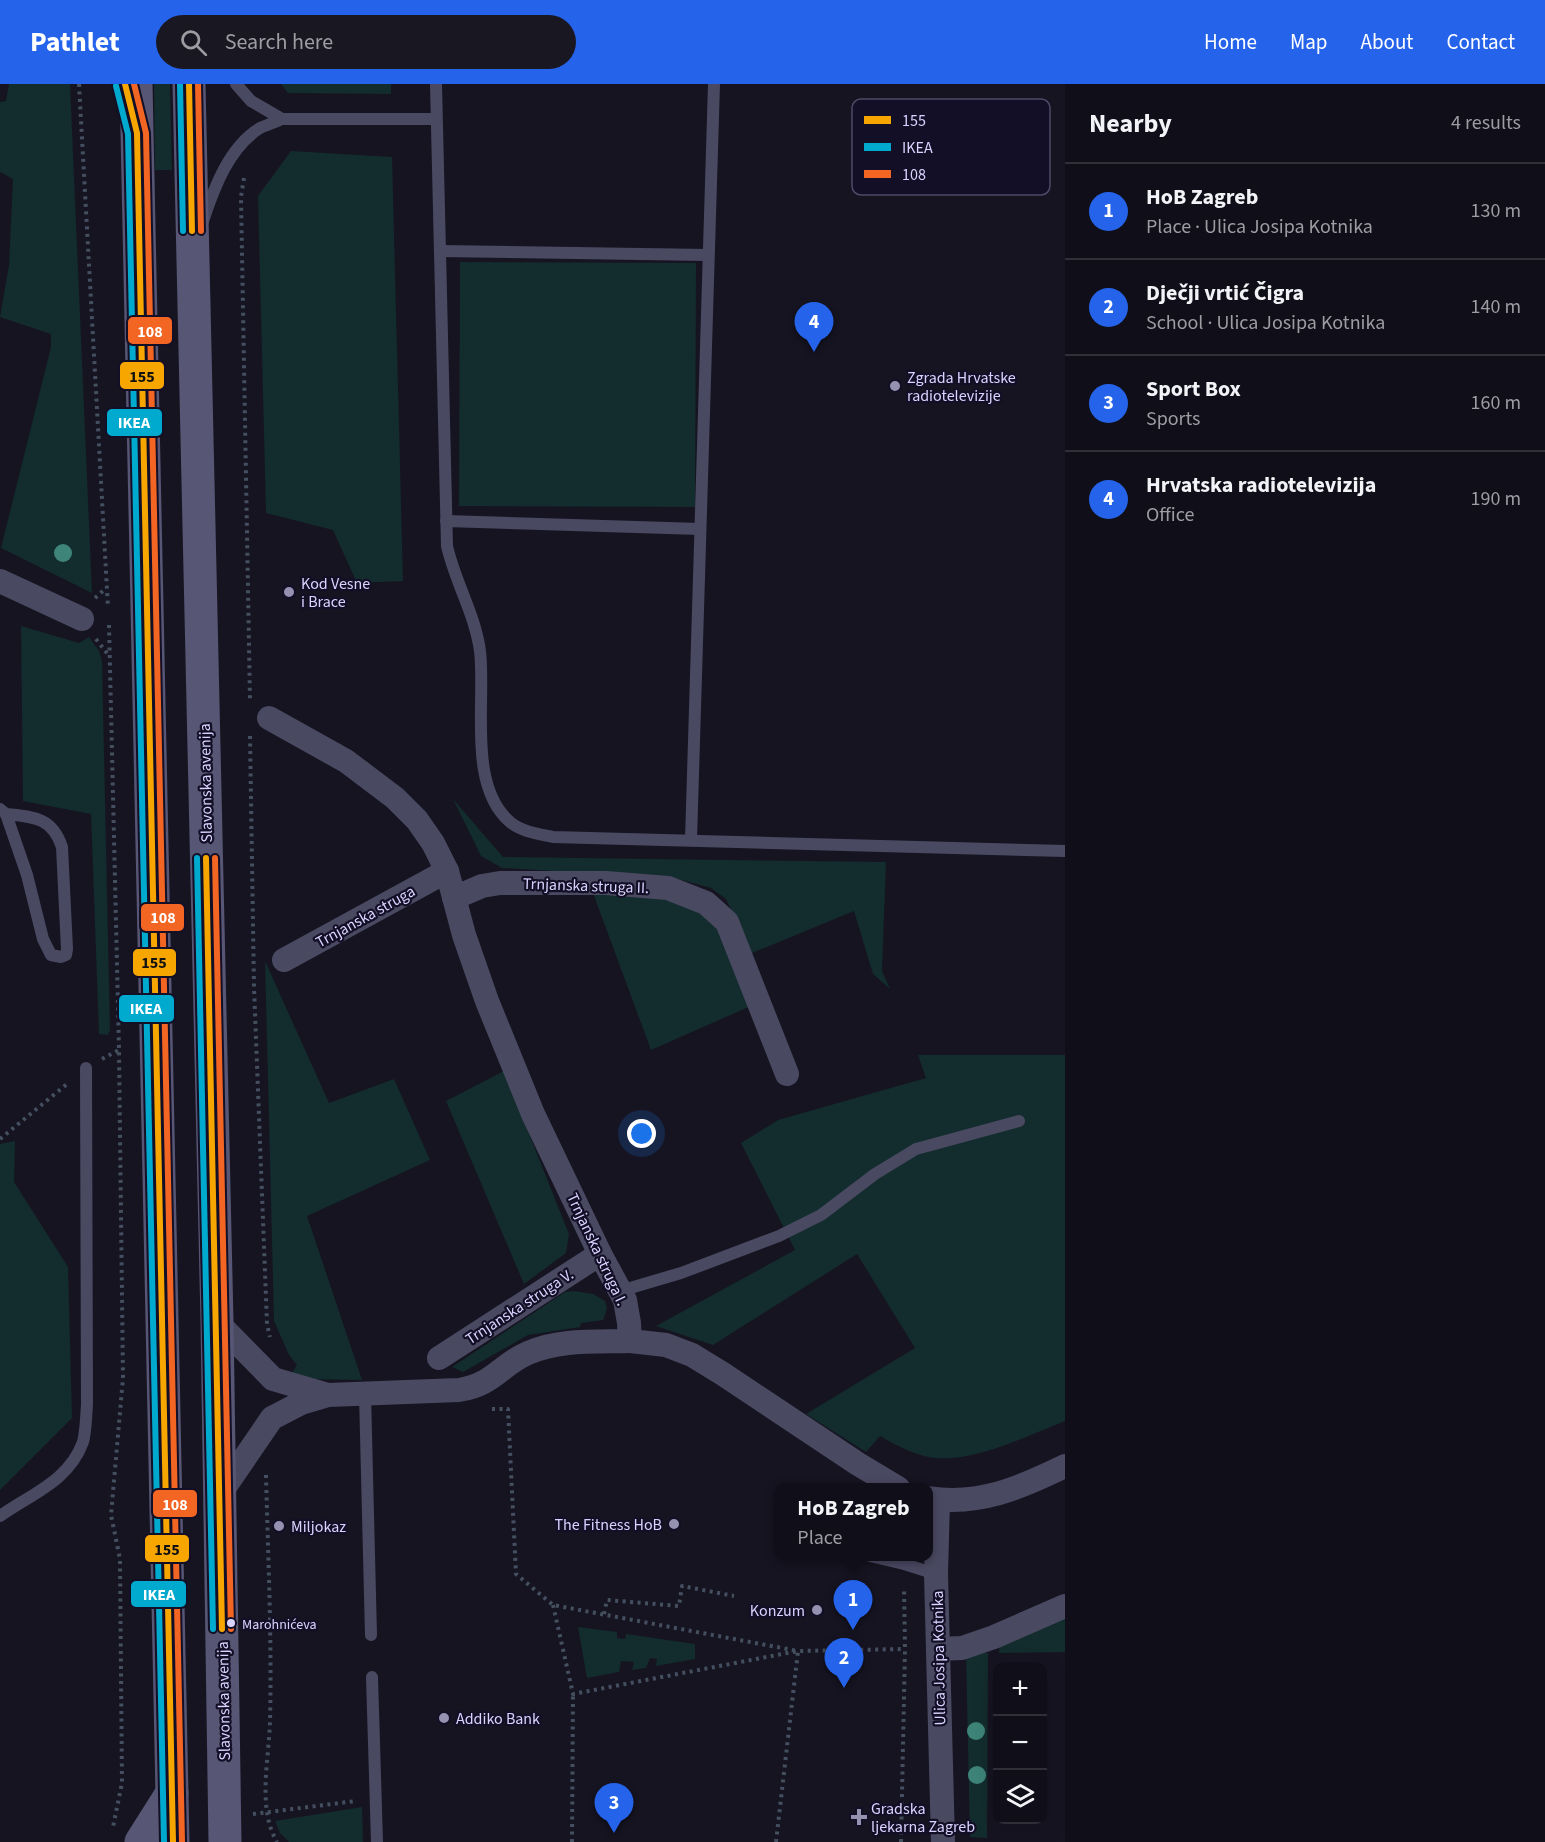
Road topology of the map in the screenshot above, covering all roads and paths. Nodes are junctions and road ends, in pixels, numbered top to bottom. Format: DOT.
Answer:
graph roads {
  1 [pos="79,84"];
  2 [pos="125,84"];
  3 [pos="136,84"];
  4 [pos="189,84"];
  5 [pos="236,84"];
  6 [pos="436,84"];
  7 [pos="714,84"];
  8 [pos="282,119"];
  9 [pos="436,119"];
  10 [pos="137,133"];
  11 [pos="440,251"];
  12 [pos="193,253"];
  13 [pos="708,255"];
  14 [pos="446,521"];
  15 [pos="700,529"];
  16 [pos="0,581"];
  17 [pos="82,619"];
  18 [pos="268,718"];
  19 [pos="3,812"];
  20 [pos="691,840"];
  21 [pos="1065,851"];
  22 [pos="447,871"];
  23 [pos="454,898"];
  24 [pos="284,960"];
  25 [pos="86,1068"];
  26 [pos="788,1074"];
  27 [pos="1019,1121"];
  28 [pos="0,1139"];
  29 [pos="600,1254"];
  30 [pos="621,1291"];
  31 [pos="218,1322"];
  32 [pos="630,1341"];
  33 [pos="439,1358"];
  34 [pos="365,1394"];
  35 [pos="328,1395"];
  36 [pos="485,1409"];
  37 [pos="1065,1466"];
  38 [pos="266,1470"];
  39 [pos="890,1483"];
  40 [pos="220,1494"];
  41 [pos="933,1499"];
  42 [pos="0,1516"];
  43 [pos="889,1561"];
  44 [pos="936,1574"];
  45 [pos="904,1587"];
  46 [pos="734,1596"];
  47 [pos="553,1605"];
  48 [pos="1065,1606"];
  49 [pos="604,1614"];
  50 [pos="371,1635"];
  51 [pos="905,1649"];
  52 [pos="938,1649"];
  53 [pos="798,1651"];
  54 [pos="372,1677"];
  55 [pos="573,1694"];
  56 [pos="172,1793"];
  57 [pos="375,1798"];
  58 [pos="266,1814"];
  59 [pos="114,1820"];
  60 [pos="141,1842"];
  61 [pos="173,1842"];
  62 [pos="225,1842"];
  63 [pos="277,1842"];
  64 [pos="377,1842"];
  65 [pos="572,1842"];
  66 [pos="776,1842"];
  67 [pos="902,1842"];
  68 [pos="943,1842"];
  1 -- 59 [label="path"];
  2 -- 10 [label="main road"];
  3 -- 10 [label="main road"];
  4 -- 12 [label="main road, Slavonska avenija"];
  5 -- 8 [label="lane"];
  6 -- 9 [label="lane"];
  7 -- 13 [label="lane"];
  8 -- 9 [label="lane"];
  8 -- 12 [label="lane"];
  9 -- 11 [label="lane"];
  10 -- 56 [label="main road"];
  11 -- 13 [label="lane"];
  11 -- 14 [label="lane"];
  12 -- 31 [label="main road, Slavonska avenija"];
  13 -- 15 [label="lane"];
  14 -- 15 [label="lane"];
  14 -- 20 [label="lane"];
  15 -- 20 [label="lane"];
  16 -- 17 [label="street"];
  18 -- 22 [label="street, Trnjanska struga I."];
  19 -- 19 [label="lane"];
  20 -- 21 [label="lane"];
  22 -- 23 [label="street, Trnjanska struga I."];
  22 -- 24 [label="street, Trnjanska struga"];
  23 -- 26 [label="street, Trnjanska struga II."];
  23 -- 29 [label="street, Trnjanska struga I."];
  25 -- 28 [label="path"];
  25 -- 42 [label="lane"];
  27 -- 30 [label="lane"];
  29 -- 30 [label="street, Trnjanska struga I."];
  29 -- 33 [label="street, Trnjanska struga V."];
  30 -- 32 [label="street, Trnjanska struga I."];
  31 -- 35 [label="street"];
  31 -- 40 [label="main road, Slavonska avenija"];
  32 -- 34 [label="street"];
  32 -- 39 [label="street"];
  34 -- 35 [label="street"];
  34 -- 50 [label="lane"];
  35 -- 40 [label="street"];
  36 -- 47 [label="path"];
  37 -- 41 [label="street, Ulica Josipa Kotnika"];
  38 -- 58 [label="path"];
  40 -- 62 [label="main road, Slavonska avenija"];
  41 -- 44 [label="street, Ulica Josipa Kotnika"];
  43 -- 44 [label="lane"];
  44 -- 52 [label="street, Ulica Josipa Kotnika"];
  45 -- 51 [label="path"];
  46 -- 49 [label="path"];
  47 -- 49 [label="path"];
  47 -- 55 [label="path"];
  48 -- 52 [label="street"];
  49 -- 53 [label="path"];
  51 -- 53 [label="path"];
  51 -- 67 [label="path"];
  52 -- 68 [label="street, Ulica Josipa Kotnika"];
  53 -- 55 [label="path"];
  53 -- 66 [label="path"];
  54 -- 57 [label="lane"];
  55 -- 65 [label="path"];
  56 -- 60 [label="main road"];
  56 -- 61 [label="main road"];
  57 -- 58 [label="path"];
  57 -- 64 [label="lane"];
  58 -- 63 [label="path"];
}
